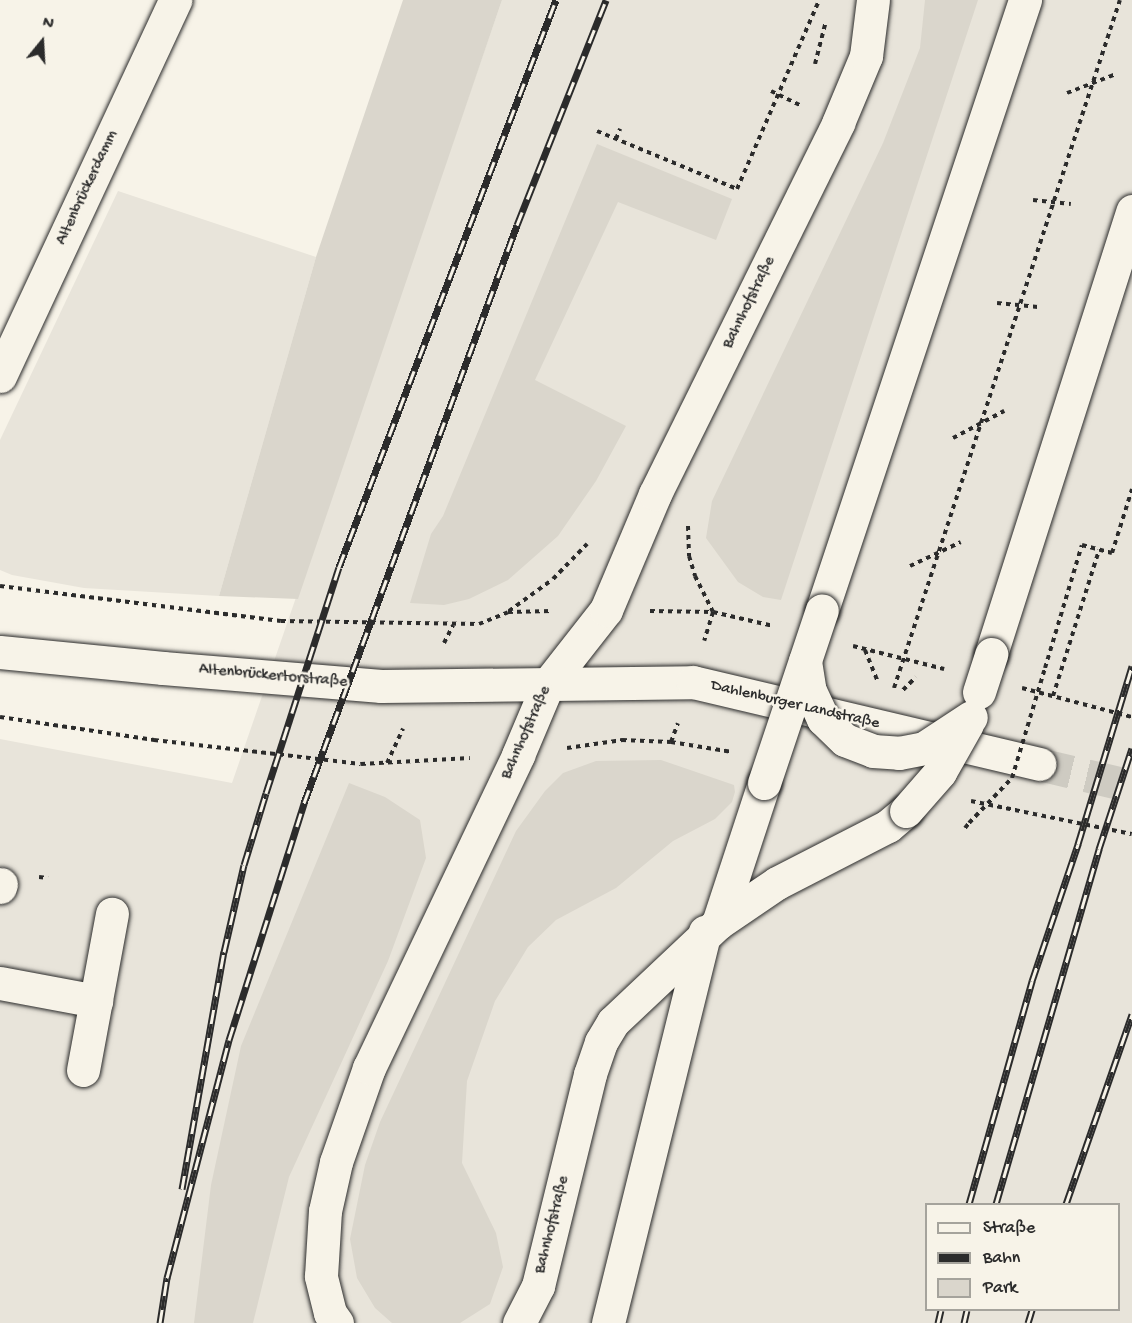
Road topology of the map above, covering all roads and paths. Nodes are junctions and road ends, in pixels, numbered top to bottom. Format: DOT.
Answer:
graph roads {
  1 [pos="176,0"];
  2 [pos="819,0"];
  3 [pos="873,0"];
  4 [pos="1025,0"];
  5 [pos="1120,0"];
  6 [pos="797,36"];
  7 [pos="803,37"];
  8 [pos="783,66"];
  9 [pos="789,69"];
  10 [pos="1116,74"];
  11 [pos="1093,82"];
  12 [pos="1067,93"];
  13 [pos="759,121"];
  14 [pos="765,124"];
  15 [pos="620,129"];
  16 [pos="597,131"];
  17 [pos="616,139"];
  18 [pos="744,154"];
  19 [pos="751,158"];
  20 [pos="1033,200"];
  21 [pos="1054,203"];
  22 [pos="1071,204"];
  23 [pos="1132,211"];
  24 [pos="997,303"];
  25 [pos="1020,305"];
  26 [pos="1038,307"];
  27 [pos="0,376"];
  28 [pos="1004,411"];
  29 [pos="981,422"];
  30 [pos="953,438"];
  31 [pos="1132,489"];
  32 [pos="688,527"];
  33 [pos="591,540"];
  34 [pos="961,542"];
  35 [pos="1098,550"];
  36 [pos="939,553"];
  37 [pos="910,566"];
  38 [pos="0,586"];
  39 [pos="606,610"];
  40 [pos="508,612"];
  41 [pos="713,612"];
  42 [pos="781,628"];
  43 [pos="849,645"];
  44 [pos="864,647"];
  45 [pos="0,652"];
  46 [pos="805,661"];
  47 [pos="951,670"];
  48 [pos="916,677"];
  49 [pos="548,684"];
  50 [pos="880,686"];
  51 [pos="1019,687"];
  52 [pos="1053,696"];
  53 [pos="0,717"];
  54 [pos="971,717"];
  55 [pos="1132,717"];
  56 [pos="518,755"];
  57 [pos="1039,764"];
  58 [pos="965,828"];
  59 [pos="112,914"];
  60 [pos="712,927"];
  61 [pos="0,983"];
  62 [pos="96,1001"];
  63 [pos="83,1070"];
  64 [pos="331,1320"];
  65 [pos="519,1323"];
  66 [pos="608,1323"];
  1 -- 27 [label="street, Altenbrückerdamm"];
  2 -- 7 [label="path"];
  3 -- 39 [label="street, Bahnhofstraße"];
  4 -- 46 [label="street, Bahnhofstraße, bridge"];
  5 -- 11 [label="path"];
  6 -- 7 [label="path"];
  7 -- 9 [label="path"];
  8 -- 9 [label="path"];
  9 -- 14 [label="path"];
  10 -- 11 [label="path"];
  11 -- 12 [label="path"];
  11 -- 21 [label="path"];
  13 -- 14 [label="path"];
  14 -- 19 [label="path"];
  15 -- 17 [label="path"];
  16 -- 17 [label="path"];
  17 -- 19 [label="path"];
  18 -- 19 [label="path"];
  20 -- 21 [label="path"];
  21 -- 22 [label="path"];
  21 -- 25 [label="path"];
  23 -- 54 [label="street, Bahnhofstraße, bridge"];
  24 -- 25 [label="path"];
  25 -- 26 [label="path"];
  25 -- 29 [label="path"];
  28 -- 29 [label="path"];
  29 -- 30 [label="path"];
  29 -- 36 [label="path"];
  31 -- 35 [label="path"];
  32 -- 41 [label="path"];
  33 -- 40 [label="path"];
  34 -- 36 [label="path"];
  35 -- 52 [label="path"];
  35 -- 58 [label="path, bridge"];
  36 -- 37 [label="path"];
  36 -- 48 [label="path"];
  38 -- 40 [label="path"];
  39 -- 40 [label="path"];
  39 -- 41 [label="path"];
  39 -- 49 [label="street, Bahnhofstraße"];
  41 -- 42 [label="path"];
  43 -- 47 [label="path"];
  44 -- 50 [label="path"];
  45 -- 49 [label="street, Altenbrückertorstraße"];
  46 -- 54 [label="street, bridge"];
  46 -- 60 [label="street, Bahnhofstraße, bridge"];
  49 -- 56 [label="street, Bahnhofstraße"];
  49 -- 57 [label="street, Dahlenburger Landstraße"];
  51 -- 52 [label="path"];
  52 -- 55 [label="path"];
  53 -- 56 [label="path"];
  54 -- 60 [label="street, Bahnhofstraße, bridge"];
  56 -- 64 [label="street, Bahnhofstraße"];
  59 -- 62 [label="street"];
  60 -- 65 [label="street, Bahnhofstraße"];
  60 -- 66 [label="street"];
  61 -- 62 [label="street"];
  62 -- 63 [label="street"];
}
